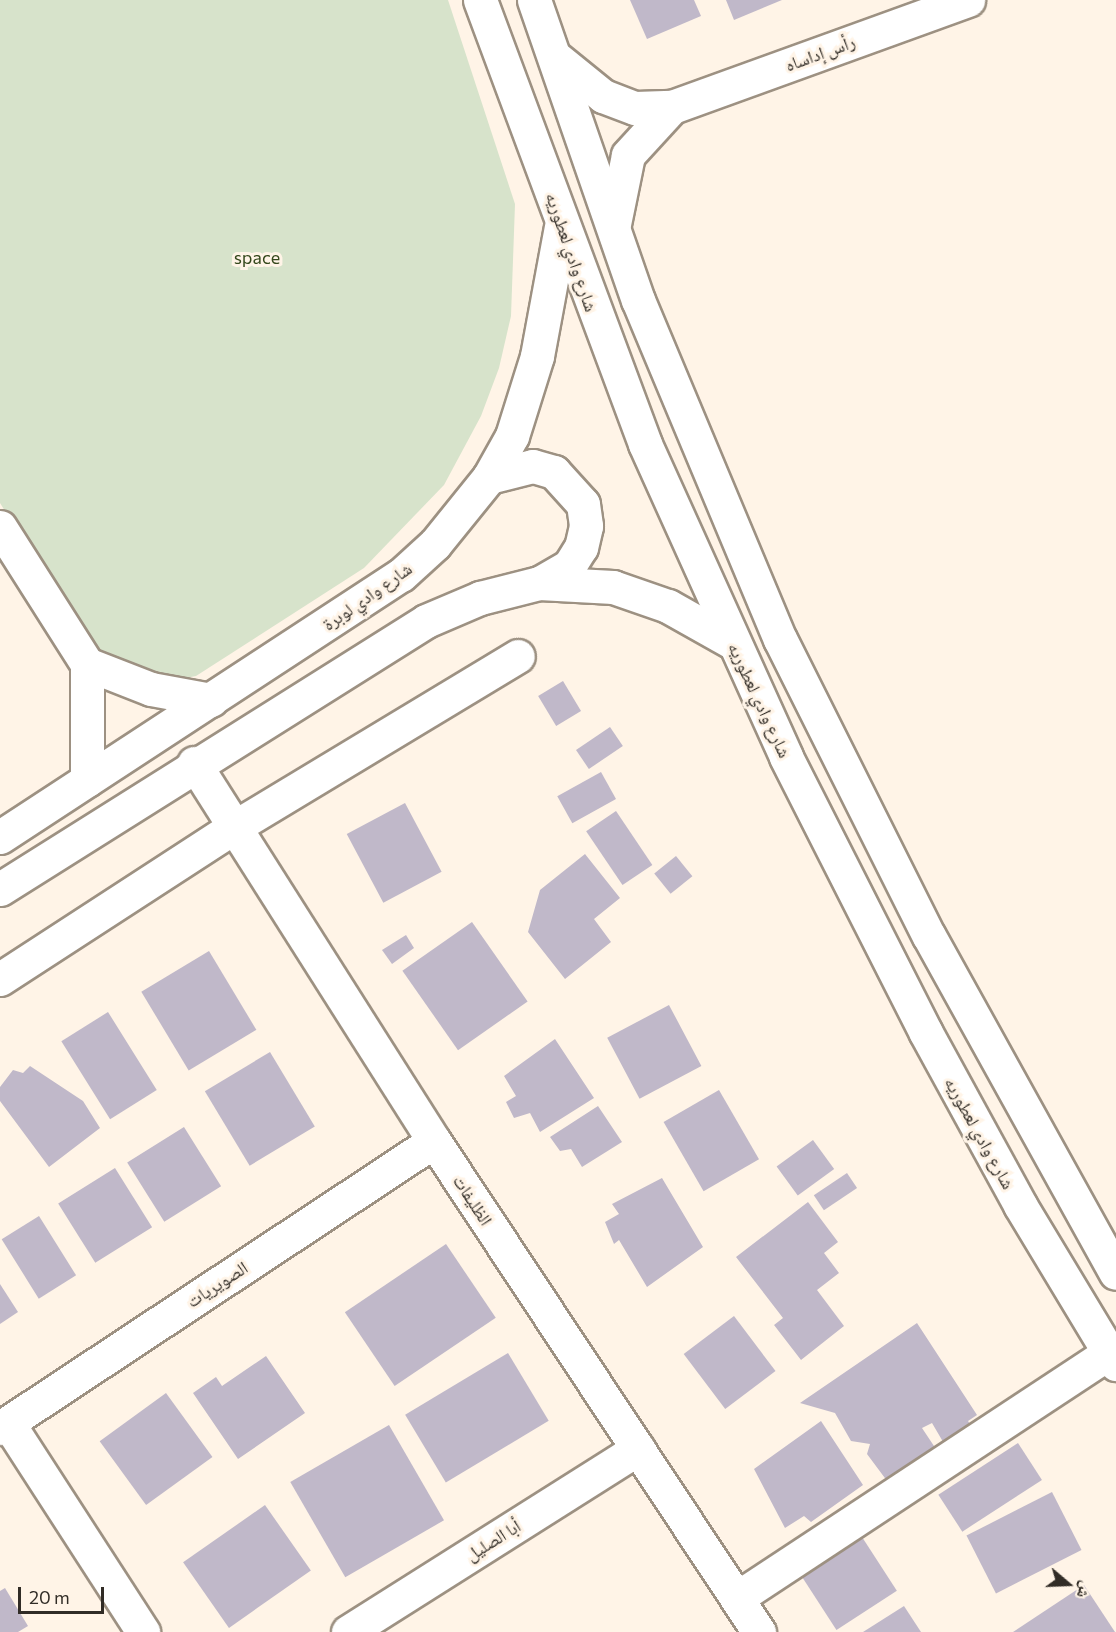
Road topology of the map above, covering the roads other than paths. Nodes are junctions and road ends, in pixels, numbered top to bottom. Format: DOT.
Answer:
graph roads {
  1 [pos="480,0"];
  2 [pos="534,0"];
  3 [pos="954,2"];
  4 [pos="551,53"];
  5 [pos="672,107"];
  6 [pos="562,222"];
  7 [pos="614,231"];
  8 [pos="489,477"];
  9 [pos="0,527"];
  10 [pos="539,583"];
  11 [pos="732,642"];
  12 [pos="518,656"];
  13 [pos="87,664"];
  14 [pos="212,700"];
  15 [pos="194,763"];
  16 [pos="87,780"];
  17 [pos="236,826"];
  18 [pos="0,837"];
  19 [pos="0,889"];
  20 [pos="0,979"];
  21 [pos="434,1141"];
  22 [pos="1116,1273"];
  23 [pos="1113,1359"];
  24 [pos="4,1425"];
  25 [pos="638,1449"];
  26 [pos="737,1598"];
  27 [pos="143,1632"];
  28 [pos="348,1632"];
  29 [pos="759,1632"];
  1 -- 6 [label="street, شارع وادي لعطوريه"];
  2 -- 4 [label="street"];
  3 -- 5 [label="street, رأس إداساه"];
  4 -- 5 [label="street, رأس إداساه"];
  4 -- 7 [label="street"];
  5 -- 7 [label="street, رأس إداساه"];
  6 -- 8 [label="street, شارع وادي لوبرة"];
  6 -- 11 [label="street, شارع وادي لعطوريه"];
  7 -- 22 [label="street"];
  8 -- 10 [label="street"];
  8 -- 14 [label="street, شارع وادي لوبرة"];
  9 -- 13 [label="street"];
  10 -- 11 [label="street"];
  10 -- 15 [label="street"];
  11 -- 23 [label="street, شارع وادي لعطوريه"];
  12 -- 17 [label="street"];
  13 -- 14 [label="street"];
  13 -- 16 [label="street"];
  14 -- 16 [label="street, شارع وادي لوبرة"];
  15 -- 17 [label="street, الظليفات"];
  15 -- 19 [label="street"];
  16 -- 18 [label="street, شارع وادي لوبرة"];
  17 -- 20 [label="street"];
  17 -- 21 [label="street, الظليفات"];
  21 -- 24 [label="street, الصويريات"];
  21 -- 25 [label="street, الظليفات"];
  23 -- 26 [label="street"];
  24 -- 27 [label="street"];
  25 -- 26 [label="street, الظليفات"];
  25 -- 28 [label="street, أبا الصليل"];
  26 -- 29 [label="street, الظليفات"];
}
